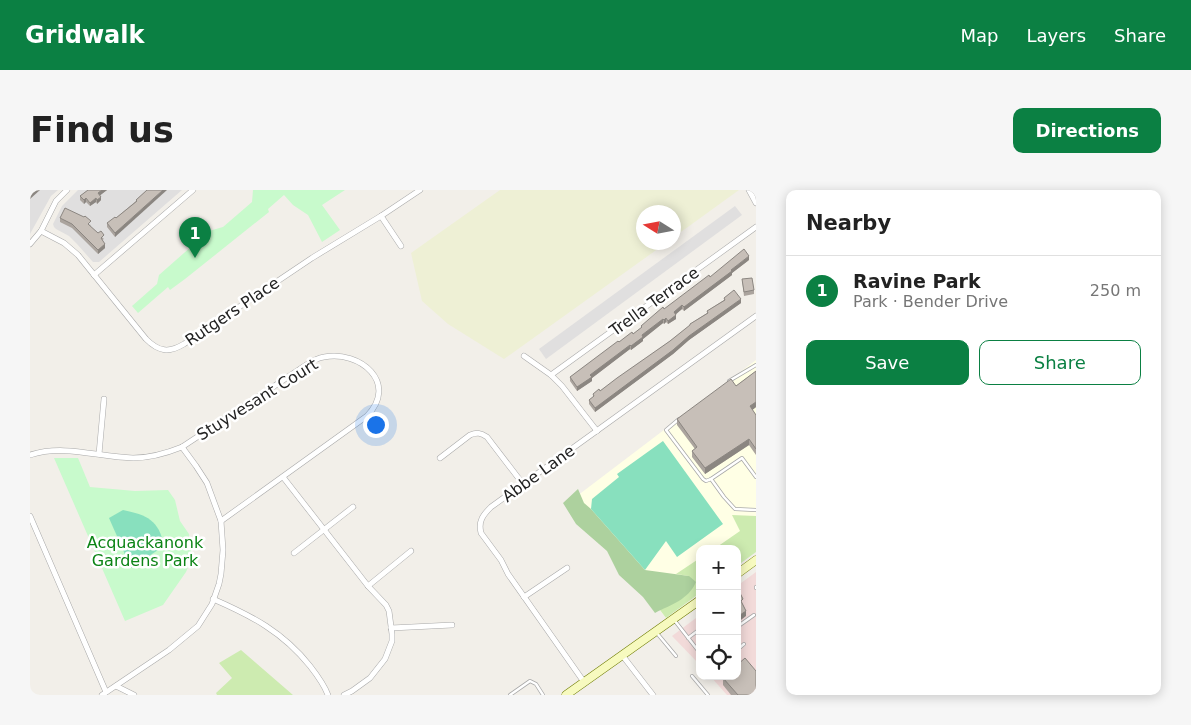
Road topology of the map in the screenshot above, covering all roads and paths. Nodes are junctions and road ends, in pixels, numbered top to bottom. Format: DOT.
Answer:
graph roads {
  1 [pos="67,190"];
  2 [pos="193,190"];
  3 [pos="420,190"];
  4 [pos="749,190"];
  5 [pos="756,203"];
  6 [pos="381,216"];
  7 [pos="756,227"];
  8 [pos="41,231"];
  9 [pos="30,244"];
  10 [pos="401,246"];
  11 [pos="94,276"];
  12 [pos="756,316"];
  13 [pos="524,356"];
  14 [pos="756,365"];
  15 [pos="551,375"];
  16 [pos="726,384"];
  17 [pos="104,399"];
  18 [pos="684,415"];
  19 [pos="597,431"];
  20 [pos="182,447"];
  21 [pos="99,454"];
  22 [pos="30,455"];
  23 [pos="440,458"];
  24 [pos="283,477"];
  25 [pos="756,477"];
  26 [pos="711,479"];
  27 [pos="523,484"];
  28 [pos="353,507"];
  29 [pos="756,510"];
  30 [pos="30,516"];
  31 [pos="221,521"];
  32 [pos="324,530"];
  33 [pos="411,550"];
  34 [pos="294,553"];
  35 [pos="756,560"];
  36 [pos="567,568"];
  37 [pos="741,571"];
  38 [pos="368,586"];
  39 [pos="524,598"];
  40 [pos="213,599"];
  41 [pos="696,603"];
  42 [pos="754,615"];
  43 [pos="673,618"];
  44 [pos="741,624"];
  45 [pos="452,625"];
  46 [pos="391,628"];
  47 [pos="655,631"];
  48 [pos="696,632"];
  49 [pos="688,638"];
  50 [pos="744,644"];
  51 [pos="741,647"];
  52 [pos="696,648"];
  53 [pos="622,655"];
  54 [pos="676,656"];
  55 [pos="692,676"];
  56 [pos="584,682"];
  57 [pos="116,686"];
  58 [pos="104,694"];
  59 [pos="134,695"];
  60 [pos="328,695"];
  61 [pos="344,695"];
  62 [pos="510,695"];
  63 [pos="543,695"];
  64 [pos="566,695"];
  65 [pos="653,695"];
  66 [pos="708,695"];
  1 -- 8 [label="street"];
  2 -- 11 [label="street"];
  3 -- 6 [label="street, Rutgers Place"];
  4 -- 5 [label="street"];
  6 -- 10 [label="street"];
  6 -- 11 [label="street, Rutgers Place"];
  7 -- 15 [label="street, Trella Terrace"];
  8 -- 9 [label="street"];
  8 -- 11 [label="street, Rutgers Place"];
  12 -- 19 [label="street, Abbe Lane"];
  13 -- 15 [label="street"];
  14 -- 16 [label="lane"];
  15 -- 19 [label="street"];
  17 -- 21 [label="street"];
  18 -- 26 [label="lane"];
  19 -- 27 [label="street, Abbe Lane"];
  20 -- 21 [label="street, Stuyvesant Court"];
  20 -- 24 [label="street, Stuyvesant Court"];
  20 -- 31 [label="street"];
  21 -- 22 [label="street, Stuyvesant Court"];
  23 -- 27 [label="street"];
  24 -- 31 [label="street, Stuyvesant Court"];
  24 -- 32 [label="street"];
  25 -- 26 [label="lane"];
  26 -- 29 [label="lane"];
  27 -- 39 [label="street, Abbe Lane"];
  28 -- 32 [label="street"];
  30 -- 58 [label="street"];
  31 -- 40 [label="street"];
  32 -- 34 [label="street"];
  32 -- 38 [label="street"];
  33 -- 38 [label="street"];
  35 -- 37 [label="main road"];
  36 -- 39 [label="street"];
  38 -- 46 [label="street"];
  39 -- 56 [label="street, Abbe Lane"];
  40 -- 57 [label="street"];
  40 -- 60 [label="street"];
  41 -- 43 [label="main road"];
  42 -- 44 [label="lane"];
  43 -- 47 [label="main road"];
  43 -- 49 [label="lane"];
  45 -- 46 [label="street"];
  46 -- 61 [label="street"];
  47 -- 53 [label="main road"];
  47 -- 54 [label="lane"];
  48 -- 49 [label="lane"];
  49 -- 52 [label="lane"];
  50 -- 51 [label="lane"];
  53 -- 56 [label="main road"];
  53 -- 65 [label="street"];
  55 -- 66 [label="lane"];
  56 -- 64 [label="main road"];
  57 -- 58 [label="street"];
  57 -- 59 [label="street"];
  62 -- 63 [label="lane"];
}
